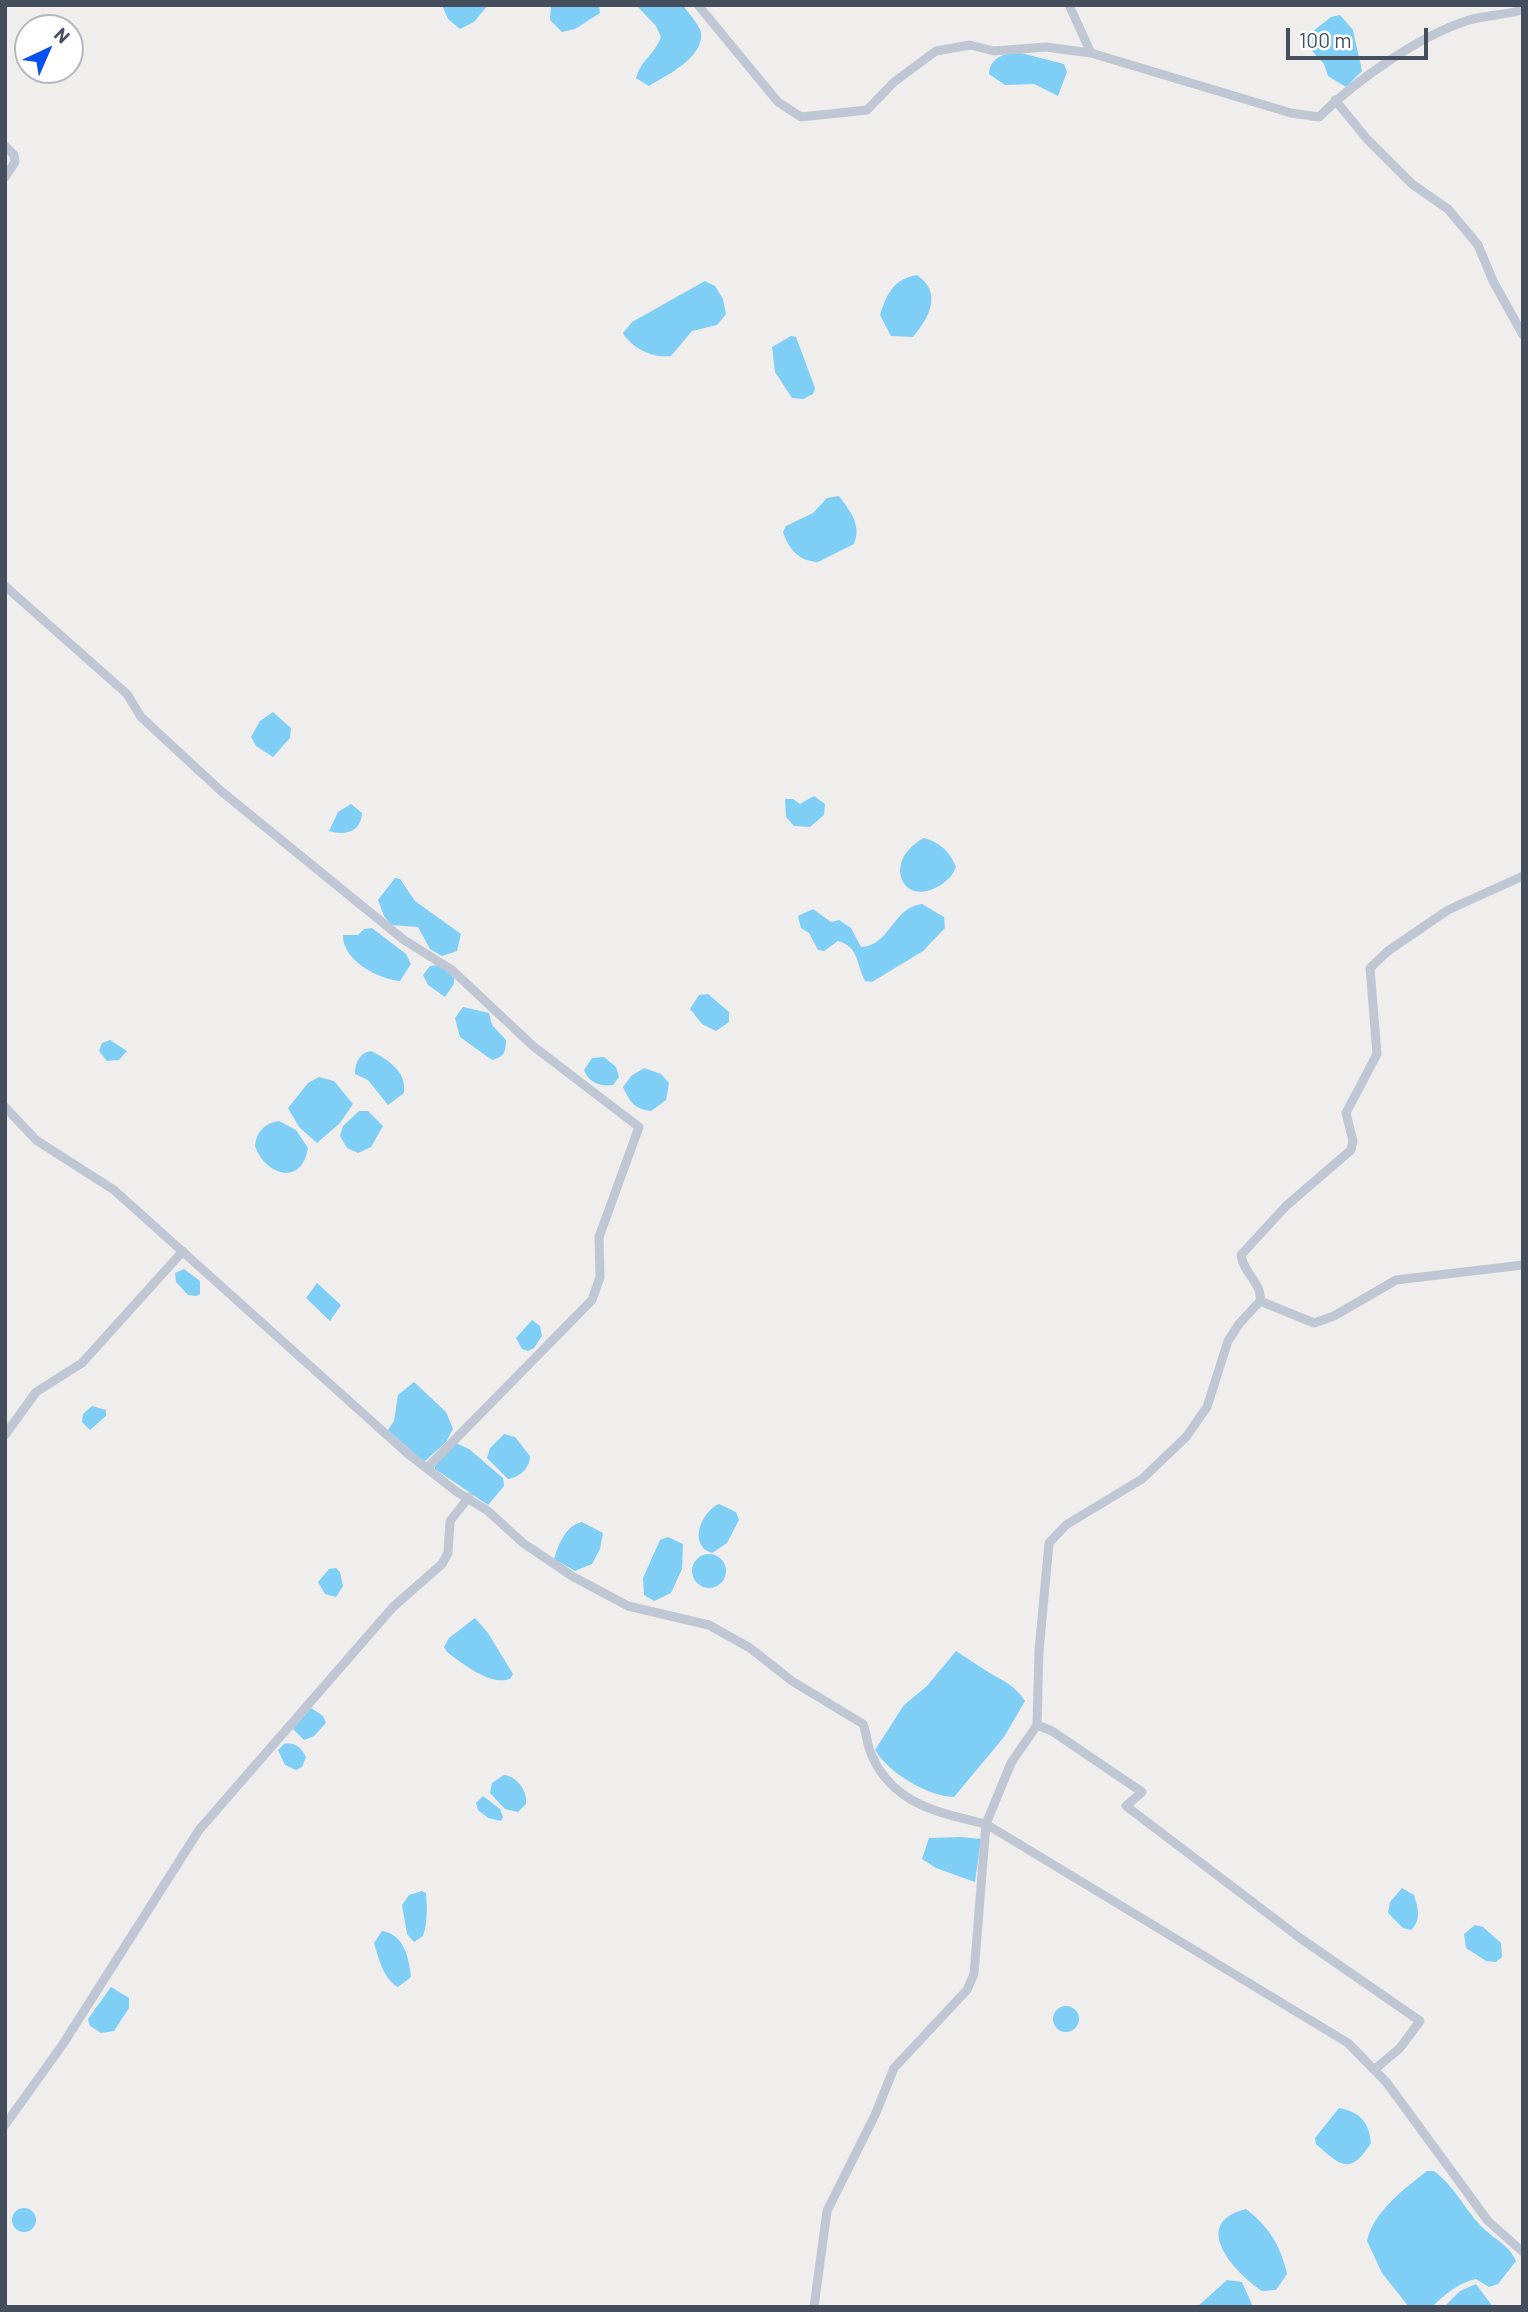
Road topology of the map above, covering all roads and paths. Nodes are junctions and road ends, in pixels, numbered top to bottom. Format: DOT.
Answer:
graph roads {
  1 [pos="698,5"];
  2 [pos="1069,5"];
  3 [pos="1523,10"];
  4 [pos="1091,54"];
  5 [pos="1335,100"];
  6 [pos="5,146"];
  7 [pos="5,177"];
  8 [pos="1523,335"];
  9 [pos="5,586"];
  10 [pos="1523,876"];
  11 [pos="5,1107"];
  12 [pos="183,1251"];
  13 [pos="1523,1265"];
  14 [pos="1260,1301"];
  15 [pos="5,1435"];
  16 [pos="427,1468"];
  17 [pos="469,1497"];
  18 [pos="1037,1725"];
  19 [pos="986,1824"];
  20 [pos="1375,2069"];
  21 [pos="5,2125"];
  22 [pos="1523,2252"];
  23 [pos="814,2307"];
  1 -- 4 [label="street"];
  2 -- 4 [label="street"];
  3 -- 5 [label="street"];
  4 -- 5 [label="street"];
  5 -- 8 [label="street"];
  6 -- 7 [label="street"];
  9 -- 16 [label="street"];
  10 -- 14 [label="street"];
  11 -- 12 [label="street"];
  12 -- 15 [label="street"];
  12 -- 16 [label="street"];
  13 -- 14 [label="street"];
  14 -- 18 [label="street"];
  16 -- 17 [label="street"];
  17 -- 19 [label="street"];
  17 -- 21 [label="street"];
  18 -- 19 [label="street"];
  18 -- 20 [label="street"];
  19 -- 20 [label="street"];
  19 -- 23 [label="street"];
  20 -- 22 [label="street"];
}
